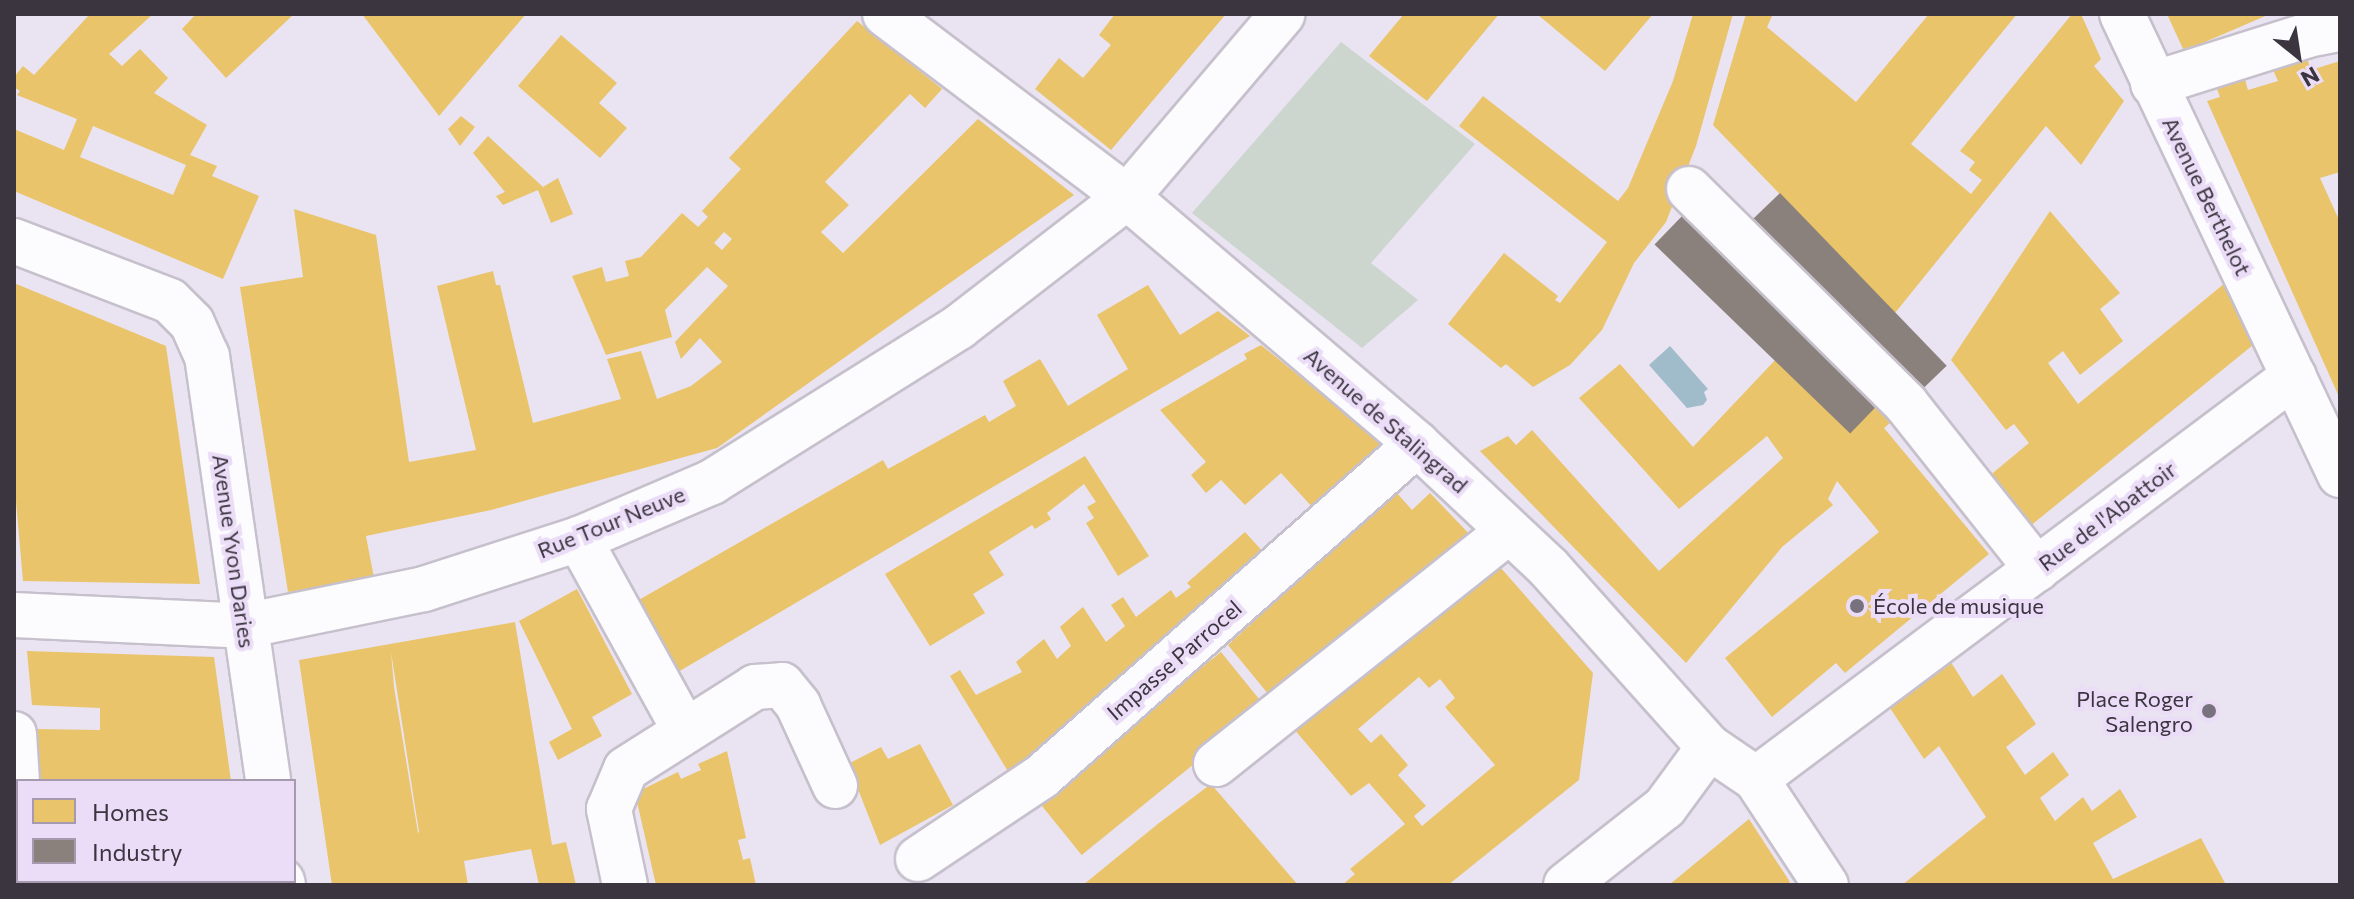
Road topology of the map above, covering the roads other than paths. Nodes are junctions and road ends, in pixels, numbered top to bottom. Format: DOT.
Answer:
graph roads {
  1 [pos="885,14"];
  2 [pos="1283,14"];
  3 [pos="2122,14"];
  4 [pos="2315,26"];
  5 [pos="2153,84"];
  6 [pos="1689,189"];
  7 [pos="1127,197"];
  8 [pos="14,241"];
  9 [pos="2294,376"];
  10 [pos="1417,444"];
  11 [pos="2340,475"];
  12 [pos="1509,531"];
  13 [pos="579,539"];
  14 [pos="2037,569"];
  15 [pos="14,615"];
  16 [pos="244,626"];
  17 [pos="685,731"];
  18 [pos="14,734"];
  19 [pos="1709,747"];
  20 [pos="1216,764"];
  21 [pos="17,779"];
  22 [pos="268,779"];
  23 [pos="1756,779"];
  24 [pos="835,786"];
  25 [pos="918,859"];
  26 [pos="625,885"];
  27 [pos="1566,885"];
  28 [pos="1826,885"];
  1 -- 7 [label="street, Avenue de Stalingrad"];
  2 -- 7 [label="street, Rue Tour Neuve"];
  3 -- 5 [label="street, Avenue Berthelot"];
  4 -- 5 [label="street"];
  5 -- 9 [label="street, Avenue Berthelot"];
  6 -- 14 [label="street"];
  7 -- 10 [label="street, Avenue de Stalingrad"];
  7 -- 13 [label="street, Rue Tour Neuve"];
  8 -- 16 [label="street, Avenue Yvon Daries"];
  9 -- 11 [label="street"];
  9 -- 14 [label="street, Rue de l'Abattoir"];
  10 -- 12 [label="street, Avenue de Stalingrad"];
  10 -- 25 [label="street, Impasse Parrocel"];
  12 -- 19 [label="street, Avenue de Stalingrad"];
  12 -- 20 [label="street"];
  13 -- 16 [label="street, Rue Tour Neuve"];
  13 -- 17 [label="street"];
  14 -- 23 [label="street, Rue de l'Abattoir"];
  15 -- 16 [label="street, Rue Tour Neuve"];
  16 -- 22 [label="street, Avenue Yvon Daries"];
  17 -- 24 [label="street"];
  17 -- 26 [label="street"];
  18 -- 21 [label="street"];
  19 -- 23 [label="street, Avenue de Stalingrad"];
  19 -- 27 [label="street"];
  23 -- 28 [label="street, Avenue de Stalingrad"];
}
